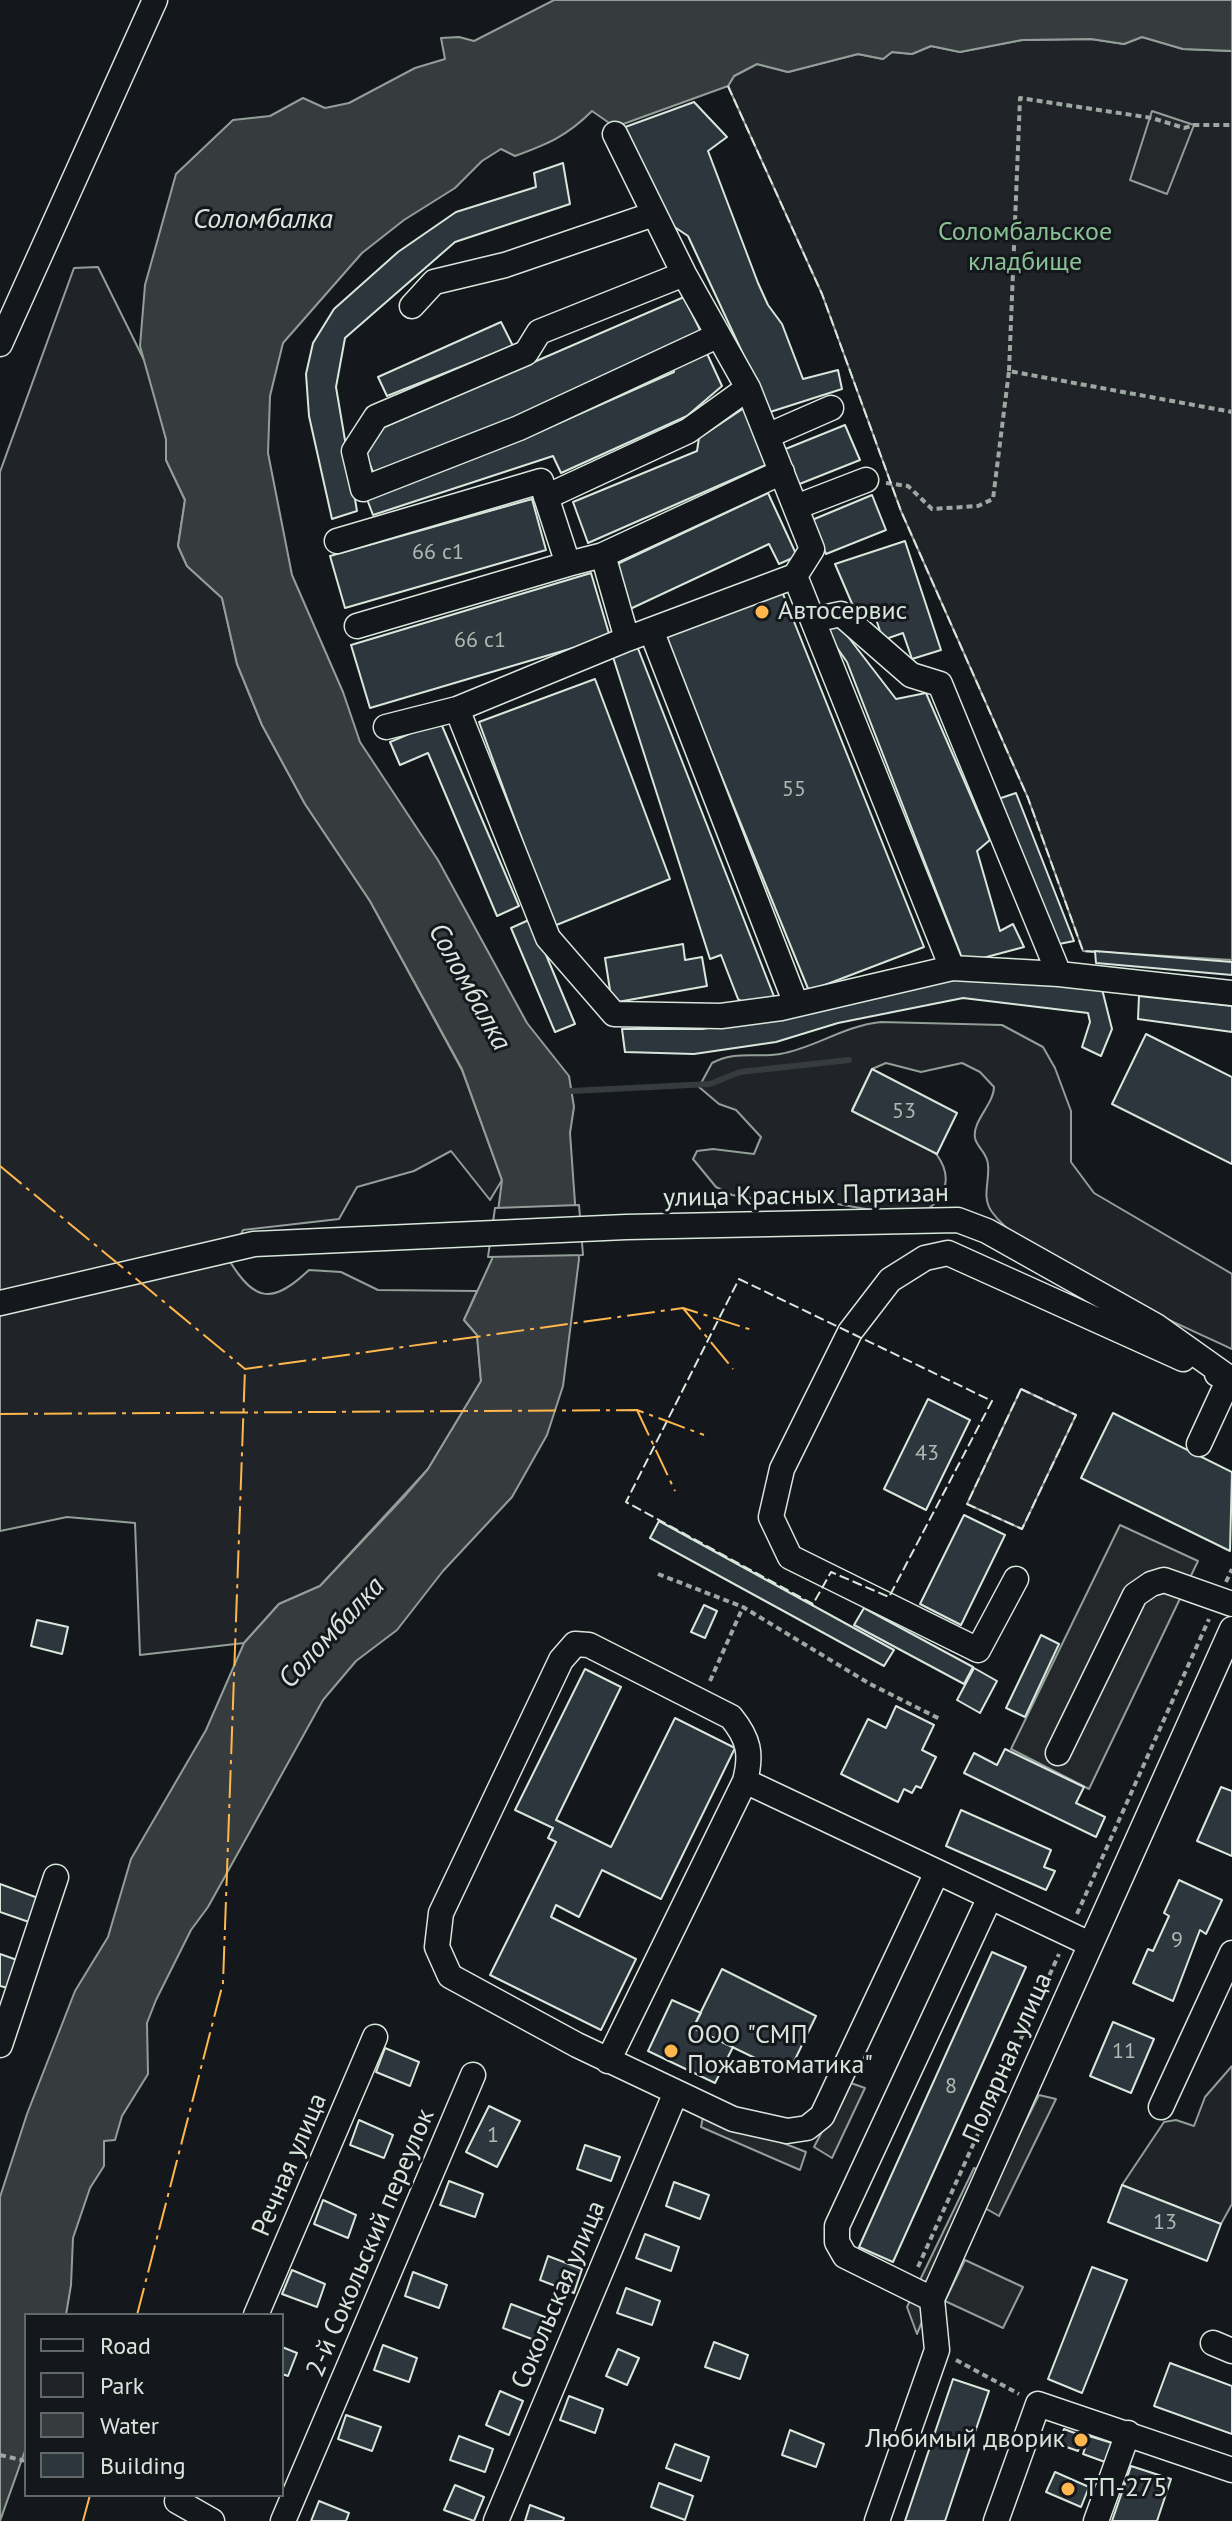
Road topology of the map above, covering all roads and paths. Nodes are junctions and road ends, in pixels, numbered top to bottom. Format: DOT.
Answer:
graph roads {
  1 [pos="155,0"];
  2 [pos="1232,125"];
  3 [pos="615,134"];
  4 [pos="654,214"];
  5 [pos="684,274"];
  6 [pos="412,306"];
  7 [pos="717,336"];
  8 [pos="0,344"];
  9 [pos="1009,371"];
  10 [pos="748,388"];
  11 [pos="831,408"];
  12 [pos="1232,412"];
  13 [pos="767,436"];
  14 [pos="782,472"];
  15 [pos="866,480"];
  16 [pos="908,486"];
  17 [pos="546,497"];
  18 [pos="796,507"];
  19 [pos="337,541"];
  20 [pos="603,555"];
  21 [pos="568,564"];
  22 [pos="795,576"];
  23 [pos="813,620"];
  24 [pos="357,626"];
  25 [pos="651,630"];
  26 [pos="627,639"];
  27 [pos="457,709"];
  28 [pos="386,727"];
  29 [pos="952,968"];
  30 [pos="1059,974"];
  31 [pos="1232,993"];
  32 [pos="796,1004"];
  33 [pos="0,1303"];
  34 [pos="1230,1380"];
  35 [pos="1199,1444"];
  36 [pos="658,1574"];
  37 [pos="1016,1579"];
  38 [pos="1232,1604"];
  39 [pos="743,1607"];
  40 [pos="1232,1629"];
  41 [pos="700,1701"];
  42 [pos="940,1719"];
  43 [pos="1058,1753"];
  44 [pos="745,1781"];
  45 [pos="937,1872"];
  46 [pos="56,1877"];
  47 [pos="990,1897"];
  48 [pos="1090,1944"];
  49 [pos="1232,1953"];
  50 [pos="375,2037"];
  51 [pos="0,2045"];
  52 [pos="608,2061"];
  53 [pos="473,2075"];
  54 [pos="676,2092"];
  55 [pos="1161,2107"];
  56 [pos="932,2299"];
  57 [pos="257,2313"];
  58 [pos="937,2350"];
  59 [pos="1038,2404"];
  60 [pos="1128,2433"];
  61 [pos="0,2455"];
  62 [pos="24,2461"];
  63 [pos="1232,2470"];
  64 [pos="175,2506"];
  65 [pos="212,2521"];
  66 [pos="283,2521"];
  67 [pos="496,2521"];
  68 [pos="877,2521"];
  69 [pos="996,2521"];
  70 [pos="1096,2521"];
  1 -- 8 [label="street"];
  2 -- 9 [label="path"];
  3 -- 4 [label="street"];
  4 -- 5 [label="street"];
  4 -- 6 [label="street"];
  5 -- 7 [label="street"];
  5 -- 7 [label="street"];
  7 -- 10 [label="street"];
  9 -- 12 [label="path"];
  9 -- 16 [label="path"];
  10 -- 13 [label="street"];
  10 -- 17 [label="street"];
  11 -- 13 [label="street"];
  13 -- 14 [label="street"];
  14 -- 18 [label="street"];
  14 -- 20 [label="street"];
  15 -- 18 [label="street"];
  17 -- 19 [label="street"];
  17 -- 21 [label="street"];
  18 -- 22 [label="street"];
  20 -- 21 [label="street"];
  20 -- 26 [label="street"];
  21 -- 24 [label="street"];
  22 -- 23 [label="street"];
  22 -- 25 [label="street"];
  23 -- 29 [label="street"];
  23 -- 30 [label="street"];
  25 -- 26 [label="street"];
  25 -- 32 [label="street"];
  26 -- 27 [label="street"];
  27 -- 28 [label="street"];
  27 -- 32 [label="street"];
  29 -- 30 [label="street"];
  29 -- 32 [label="street"];
  30 -- 31 [label="street"];
  33 -- 34 [label="street, улица Красных Партизан"];
  34 -- 35 [label="street"];
  34 -- 37 [label="street"];
  36 -- 39 [label="path"];
  38 -- 43 [label="street"];
  39 -- 41 [label="path"];
  39 -- 42 [label="path"];
  40 -- 48 [label="street, Полярная улица"];
  41 -- 44 [label="street"];
  41 -- 52 [label="street"];
  44 -- 45 [label="street"];
  44 -- 52 [label="street"];
  45 -- 47 [label="street"];
  45 -- 54 [label="street"];
  46 -- 51 [label="street"];
  47 -- 48 [label="street"];
  47 -- 56 [label="street"];
  48 -- 56 [label="street, Полярная улица"];
  49 -- 55 [label="street"];
  50 -- 57 [label="street, Речная улица"];
  52 -- 54 [label="street"];
  53 -- 66 [label="street, 2-й Сокольский переулок"];
  54 -- 67 [label="street, Сокольская улица"];
  56 -- 58 [label="street, Полярная улица"];
  58 -- 59 [label="path"];
  58 -- 68 [label="street, Полярная улица"];
  59 -- 60 [label="street"];
  59 -- 69 [label="street"];
  60 -- 63 [label="street"];
  60 -- 70 [label="street"];
  61 -- 62 [label="path"];
  64 -- 65 [label="street"];
}
